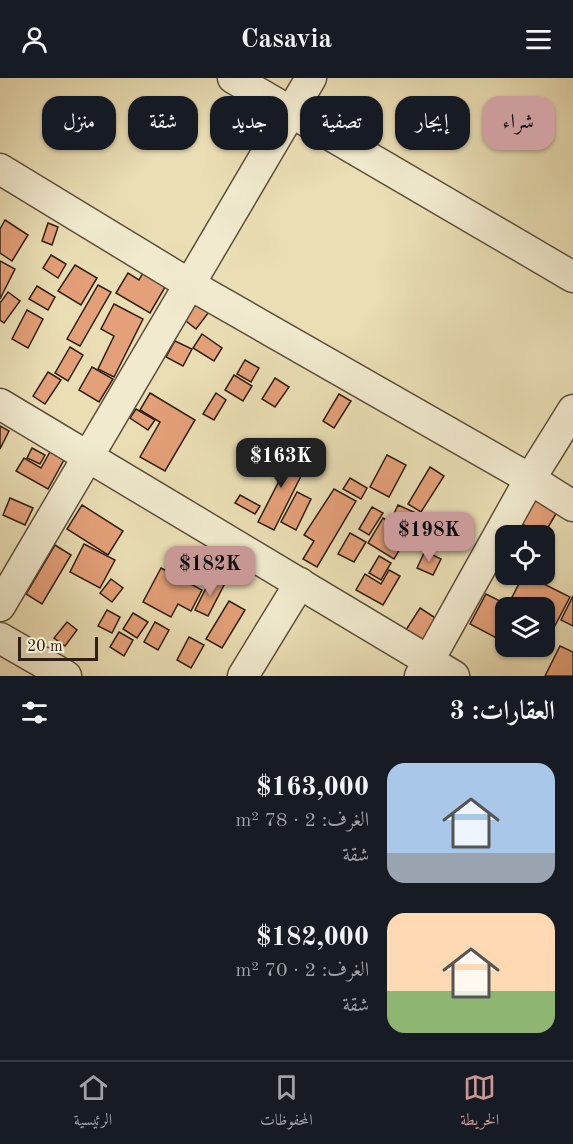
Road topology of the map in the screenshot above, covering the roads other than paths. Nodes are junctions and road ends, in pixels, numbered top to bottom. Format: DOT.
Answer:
graph roads {
  1 [pos="233,78"];
  2 [pos="311,78"];
  3 [pos="291,112"];
  4 [pos="0,169"];
  5 [pos="573,277"];
  6 [pos="189,284"];
  7 [pos="0,404"];
  8 [pos="573,410"];
  9 [pos="88,456"];
  10 [pos="530,479"];
  11 [pos="573,506"];
  12 [pos="300,583"];
  13 [pos="0,606"];
  14 [pos="0,638"];
  15 [pos="434,671"];
  16 [pos="66,676"];
  17 [pos="243,676"];
  1 -- 3 [label="street"];
  2 -- 3 [label="street"];
  3 -- 5 [label="street"];
  3 -- 6 [label="street"];
  4 -- 6 [label="street"];
  6 -- 9 [label="street"];
  6 -- 10 [label="street"];
  7 -- 9 [label="street"];
  8 -- 10 [label="street"];
  9 -- 12 [label="street"];
  9 -- 13 [label="street"];
  10 -- 11 [label="street"];
  10 -- 15 [label="street"];
  12 -- 15 [label="street"];
  12 -- 17 [label="street"];
  14 -- 16 [label="street"];
}
